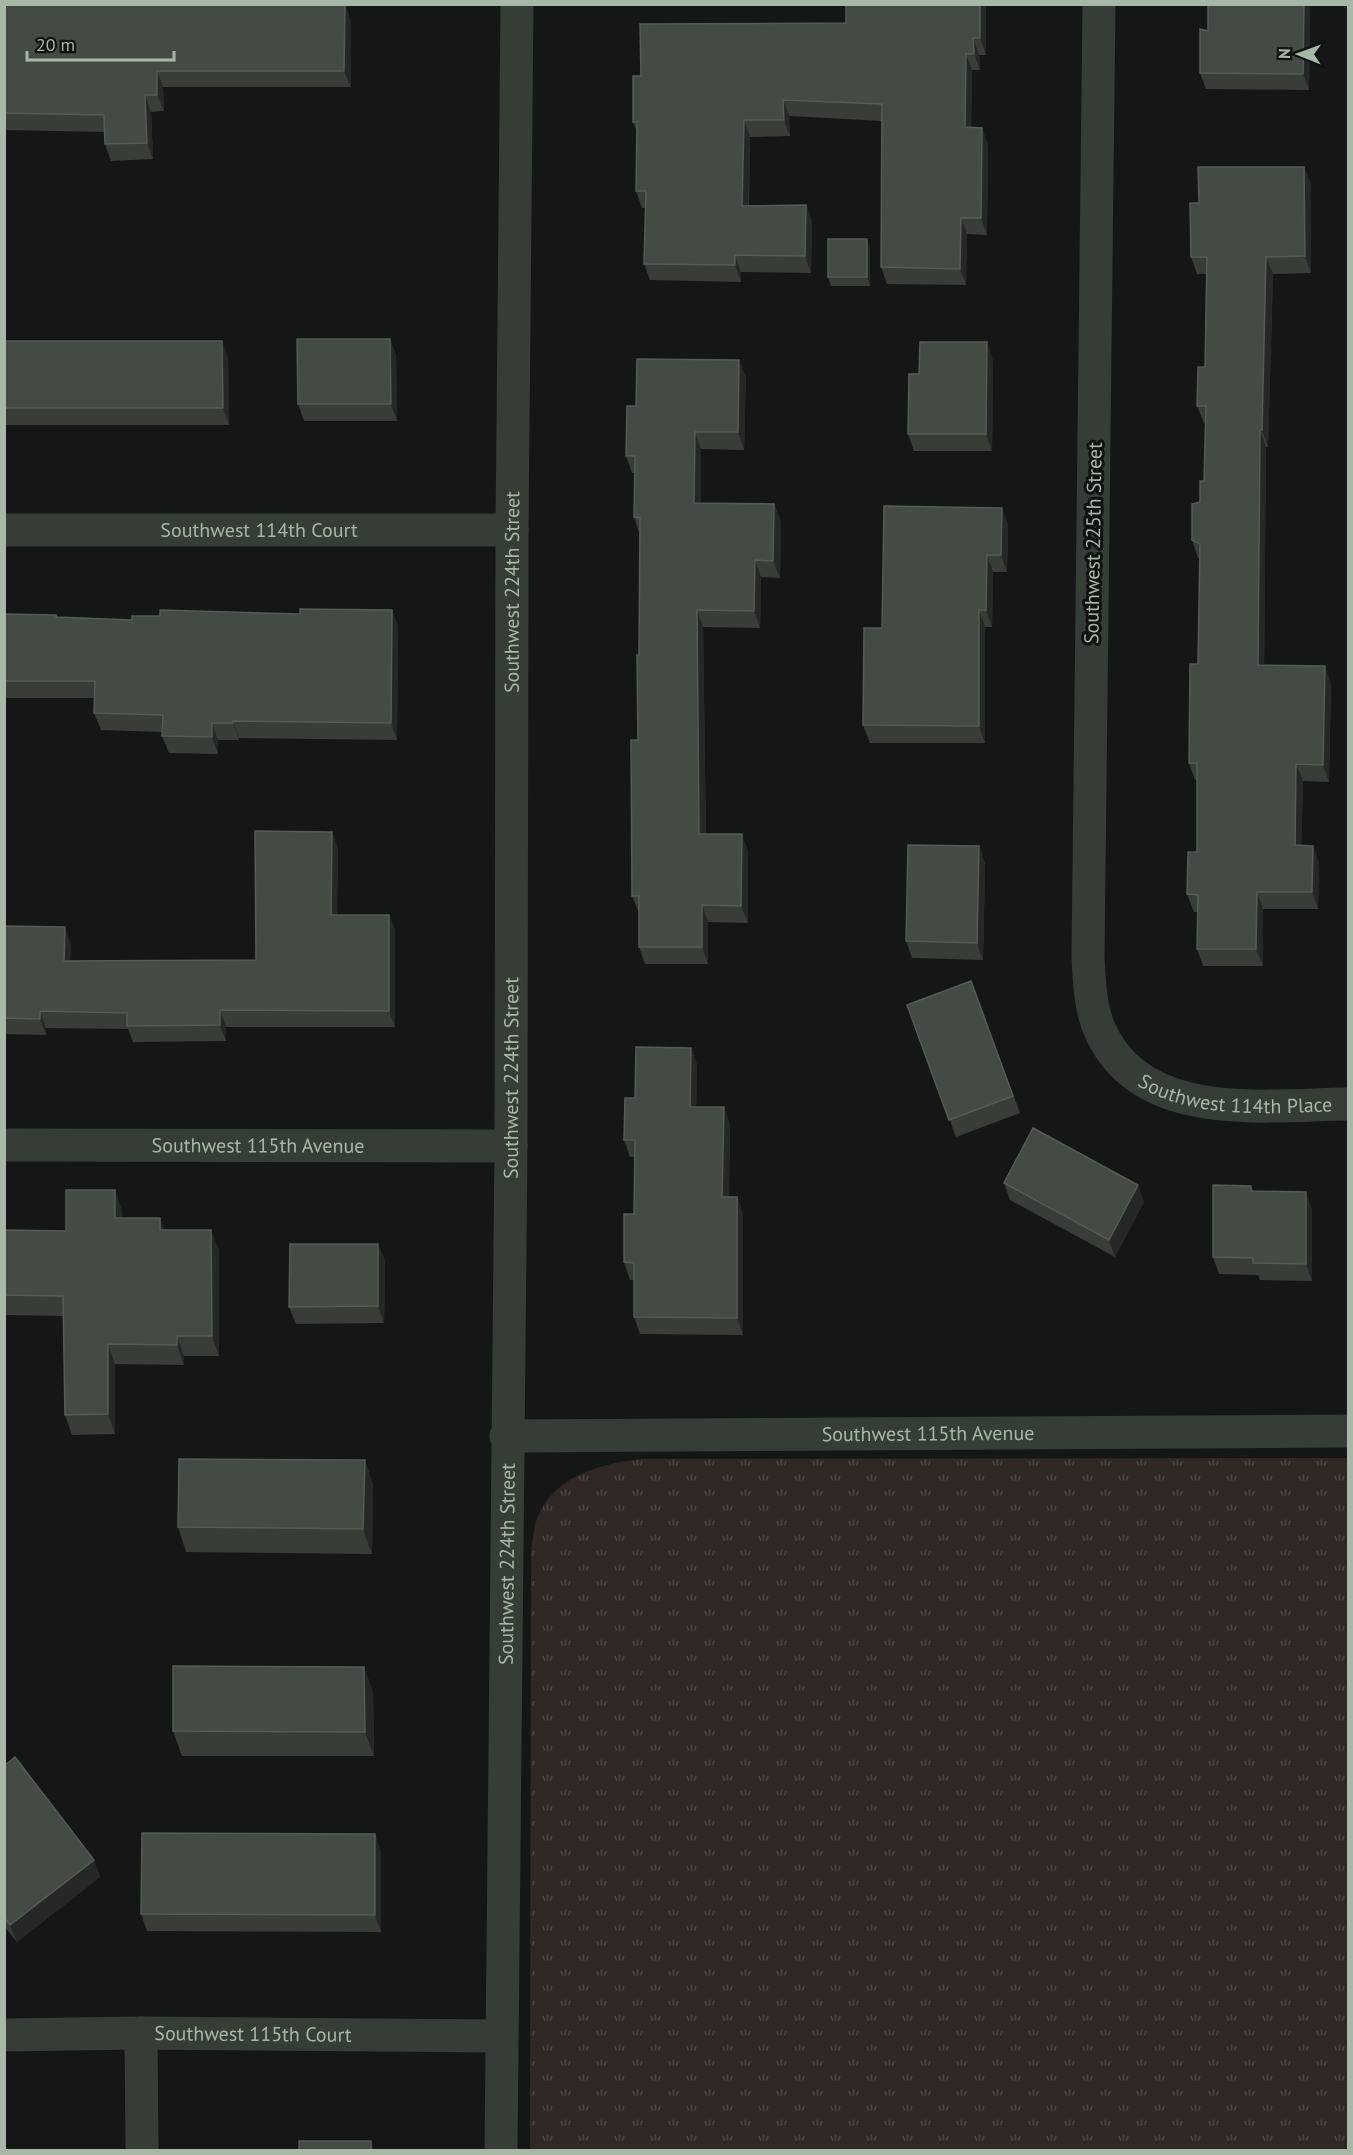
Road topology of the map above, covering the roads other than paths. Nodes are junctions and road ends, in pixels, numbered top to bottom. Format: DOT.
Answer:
graph roads {
  1 [pos="517,4"];
  2 [pos="1099,4"];
  3 [pos="4,530"];
  4 [pos="512,530"];
  5 [pos="1129,1069"];
  6 [pos="1348,1104"];
  7 [pos="4,1145"];
  8 [pos="511,1146"];
  9 [pos="1348,1431"];
  10 [pos="506,1436"];
  11 [pos="141,2033"];
  12 [pos="4,2035"];
  13 [pos="501,2036"];
  14 [pos="142,2151"];
  15 [pos="501,2151"];
  1 -- 4 [label="street, Southwest 224th Street"];
  2 -- 5 [label="street, Southwest 225th Street"];
  3 -- 4 [label="street, Southwest 114th Court"];
  4 -- 8 [label="street, Southwest 224th Street"];
  5 -- 6 [label="street, Southwest 114th Place"];
  7 -- 8 [label="street, Southwest 115th Avenue"];
  8 -- 10 [label="street, Southwest 224th Street"];
  9 -- 10 [label="street, Southwest 115th Avenue"];
  10 -- 13 [label="street, Southwest 224th Street"];
  11 -- 12 [label="street, Southwest 115th Court"];
  11 -- 13 [label="street, Southwest 115th Court"];
  11 -- 14 [label="street"];
  13 -- 15 [label="street, Southwest 224th Street"];
}
